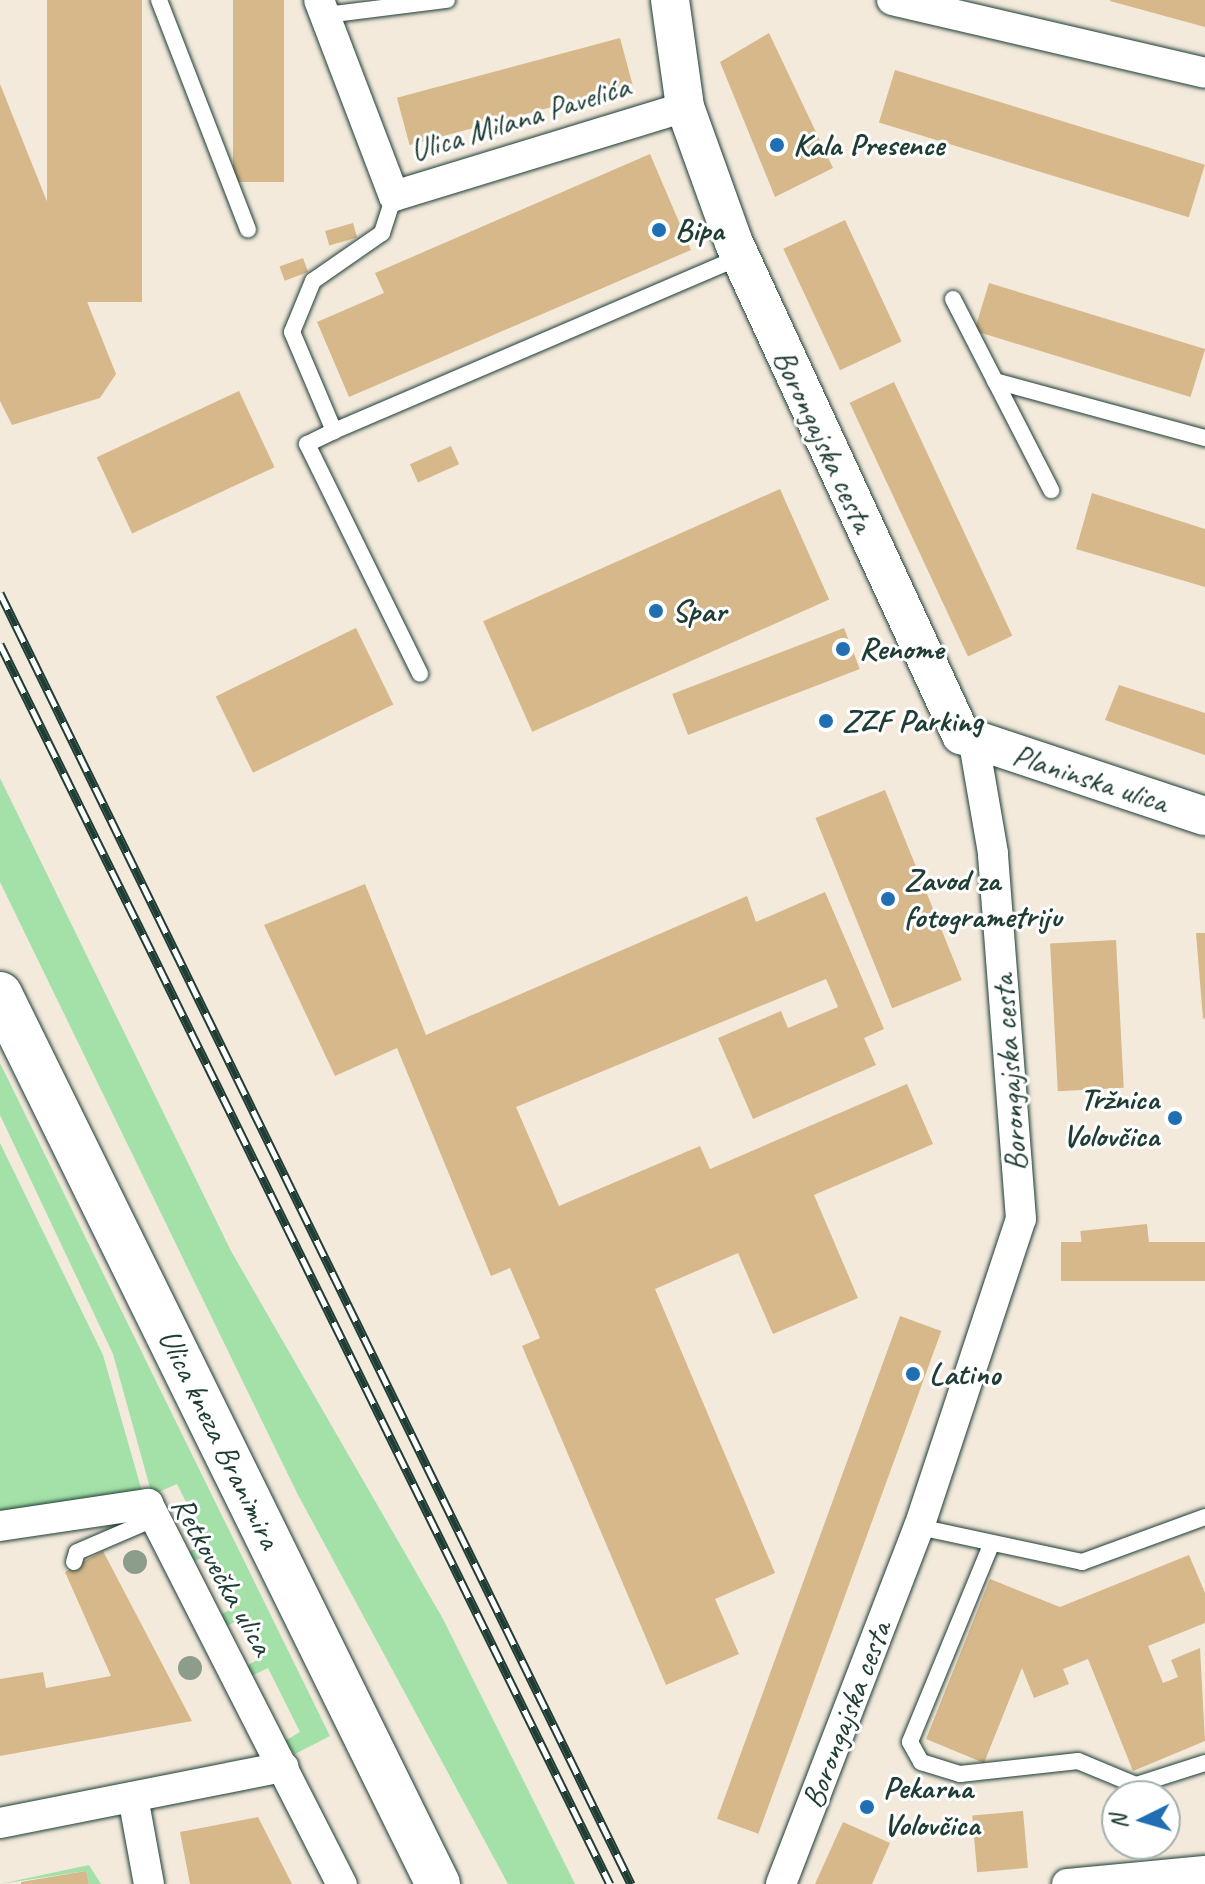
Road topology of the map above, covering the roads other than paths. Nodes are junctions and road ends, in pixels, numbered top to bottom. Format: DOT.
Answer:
graph roads {
  1 [pos="159,0"];
  2 [pos="447,0"];
  3 [pos="670,0"];
  4 [pos="892,0"];
  5 [pos="322,8"];
  6 [pos="1205,73"];
  7 [pos="685,107"];
  8 [pos="394,196"];
  9 [pos="248,229"];
  10 [pos="740,257"];
  11 [pos="953,299"];
  12 [pos="995,381"];
  13 [pos="334,431"];
  14 [pos="1205,438"];
  15 [pos="1051,490"];
  16 [pos="420,674"];
  17 [pos="974,743"];
  18 [pos="1205,816"];
  19 [pos="0,994"];
  20 [pos="1205,1517"];
  21 [pos="156,1518"];
  22 [pos="0,1526"];
  23 [pos="919,1527"];
  24 [pos="991,1545"];
  25 [pos="74,1562"];
  26 [pos="1205,1763"];
  27 [pos="284,1767"];
  28 [pos="133,1797"];
  29 [pos="0,1823"];
  30 [pos="1205,1871"];
  31 [pos="149,1884"];
  32 [pos="342,1884"];
  33 [pos="438,1884"];
  34 [pos="781,1884"];
  35 [pos="1067,1884"];
  1 -- 9 [label="lane"];
  2 -- 5 [label="lane"];
  3 -- 7 [label="street, Borongajska cesta"];
  4 -- 6 [label="street"];
  5 -- 8 [label="street, Ulica Milana Pavelića"];
  7 -- 8 [label="street, Ulica Milana Pavelića"];
  7 -- 10 [label="street, Borongajska cesta"];
  8 -- 13 [label="lane"];
  10 -- 13 [label="lane"];
  10 -- 17 [label="street, Borongajska cesta"];
  11 -- 12 [label="lane"];
  12 -- 14 [label="lane"];
  12 -- 15 [label="lane"];
  13 -- 16 [label="lane"];
  17 -- 18 [label="street, Planinska ulica"];
  17 -- 23 [label="street, Borongajska cesta"];
  19 -- 33 [label="main road, Ulica kneza Branimira"];
  20 -- 24 [label="lane"];
  21 -- 22 [label="street, Retkovečka ulica"];
  21 -- 25 [label="lane"];
  21 -- 27 [label="street, Retkovečka ulica"];
  23 -- 24 [label="lane"];
  23 -- 34 [label="street, Borongajska cesta"];
  24 -- 26 [label="lane"];
  27 -- 28 [label="street"];
  27 -- 32 [label="street, Retkovečka ulica"];
  28 -- 29 [label="street"];
  28 -- 31 [label="street"];
  30 -- 35 [label="street"];
}
